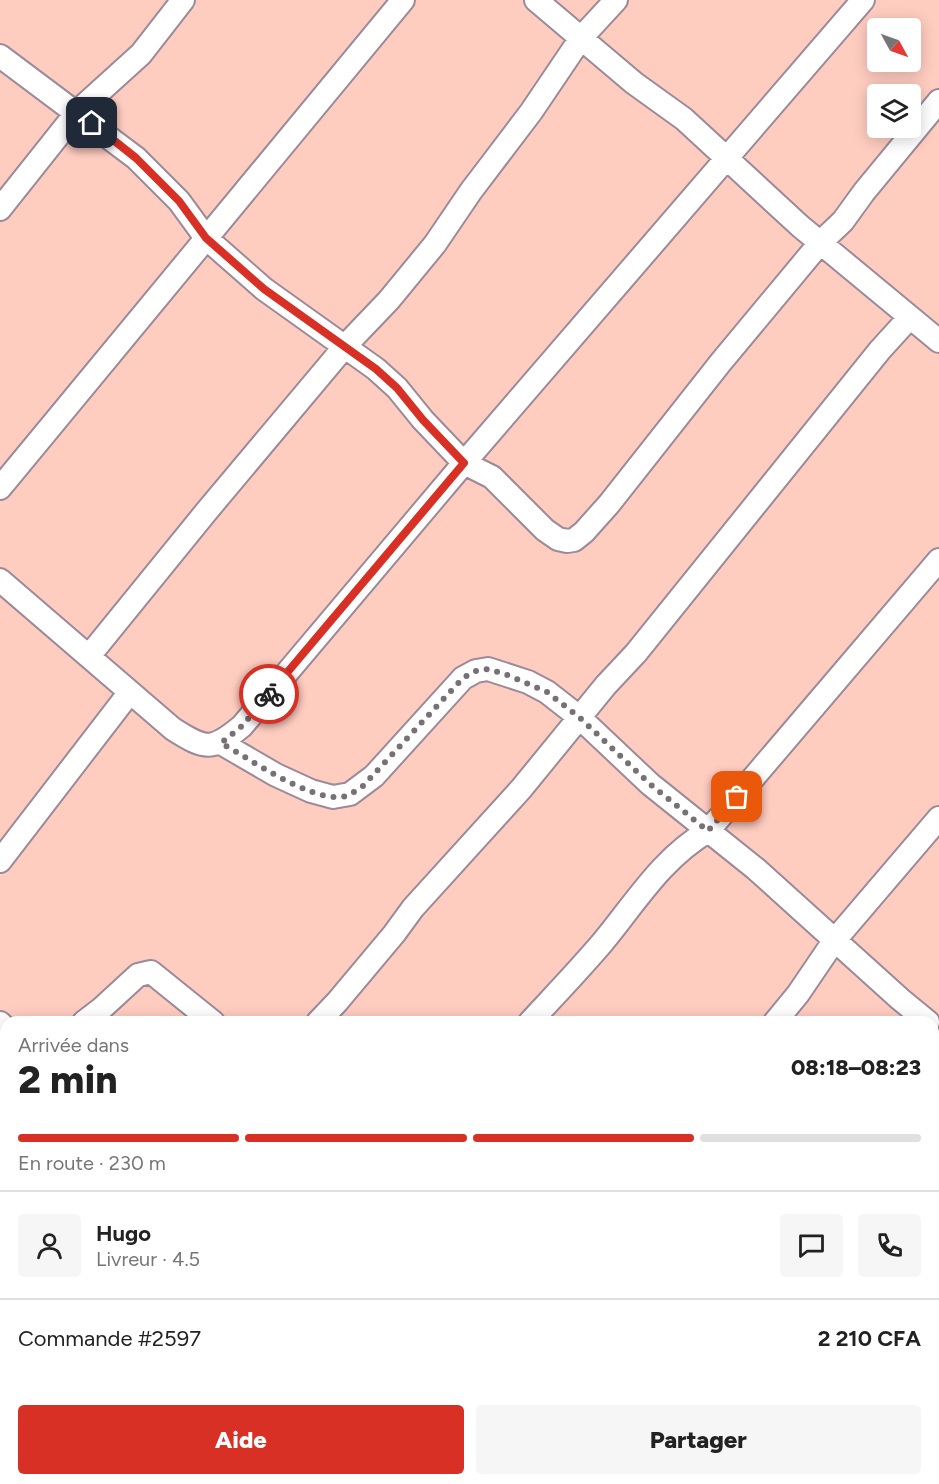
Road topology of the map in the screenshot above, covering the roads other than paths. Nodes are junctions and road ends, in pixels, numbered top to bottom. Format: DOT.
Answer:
graph roads {
  1 [pos="183,0"];
  2 [pos="403,0"];
  3 [pos="536,0"];
  4 [pos="616,0"];
  5 [pos="863,0"];
  6 [pos="581,38"];
  7 [pos="0,56"];
  8 [pos="939,101"];
  9 [pos="77,112"];
  10 [pos="726,158"];
  11 [pos="0,209"];
  12 [pos="206,238"];
  13 [pos="820,243"];
  14 [pos="910,317"];
  15 [pos="939,341"];
  16 [pos="346,345"];
  17 [pos="464,463"];
  18 [pos="0,488"];
  19 [pos="939,560"];
  20 [pos="0,580"];
  21 [pos="89,656"];
  22 [pos="130,693"];
  23 [pos="579,717"];
  24 [pos="221,743"];
  25 [pos="939,818"];
  26 [pos="708,831"];
  27 [pos="0,861"];
  28 [pos="834,941"];
  29 [pos="92,1016"];
  30 [pos="206,1016"];
  31 [pos="324,1016"];
  32 [pos="536,1016"];
  33 [pos="780,1016"];
  34 [pos="921,1016"];
  1 -- 9 [label="street"];
  2 -- 12 [label="street"];
  3 -- 6 [label="street"];
  4 -- 6 [label="street"];
  5 -- 10 [label="street"];
  6 -- 10 [label="street"];
  6 -- 16 [label="street"];
  7 -- 9 [label="street"];
  8 -- 13 [label="street"];
  9 -- 11 [label="street"];
  9 -- 12 [label="street"];
  10 -- 13 [label="street"];
  10 -- 17 [label="street"];
  12 -- 16 [label="street"];
  12 -- 18 [label="street"];
  13 -- 14 [label="street"];
  13 -- 17 [label="street"];
  14 -- 15 [label="street"];
  14 -- 23 [label="street"];
  16 -- 17 [label="street"];
  16 -- 21 [label="street"];
  17 -- 24 [label="street"];
  19 -- 26 [label="street"];
  20 -- 21 [label="street"];
  21 -- 22 [label="street"];
  22 -- 24 [label="street"];
  22 -- 27 [label="street"];
  23 -- 24 [label="street"];
  23 -- 26 [label="street"];
  23 -- 31 [label="street"];
  25 -- 28 [label="street"];
  26 -- 28 [label="street"];
  26 -- 32 [label="street"];
  28 -- 33 [label="street"];
  28 -- 34 [label="street"];
  29 -- 30 [label="street"];
}
